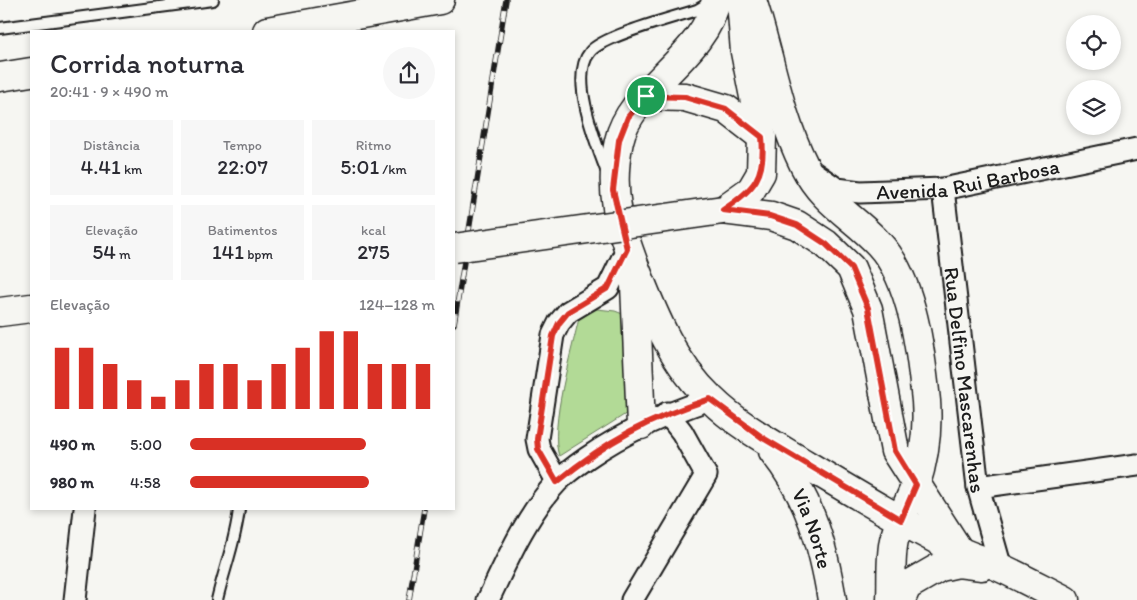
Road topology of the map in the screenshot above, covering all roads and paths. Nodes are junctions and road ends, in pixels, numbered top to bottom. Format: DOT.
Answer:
graph roads {
  1 [pos="213,0"];
  2 [pos="440,0"];
  3 [pos="711,0"];
  4 [pos="716,0"];
  5 [pos="742,0"];
  6 [pos="752,0"];
  7 [pos="163,3"];
  8 [pos="0,28"];
  9 [pos="273,30"];
  10 [pos="30,72"];
  11 [pos="0,77"];
  12 [pos="646,96"];
  13 [pos="762,137"];
  14 [pos="1137,149"];
  15 [pos="805,166"];
  16 [pos="943,189"];
  17 [pos="613,190"];
  18 [pos="723,210"];
  19 [pos="455,248"];
  20 [pos="631,259"];
  21 [pos="30,308"];
  22 [pos="0,312"];
  23 [pos="710,399"];
  24 [pos="667,413"];
  25 [pos="641,425"];
  26 [pos="763,438"];
  27 [pos="1137,464"];
  28 [pos="557,482"];
  29 [pos="916,485"];
  30 [pos="978,487"];
  31 [pos="86,510"];
  32 [pos="239,510"];
  33 [pos="901,520"];
  34 [pos="960,551"];
  35 [pos="1001,568"];
  36 [pos="75,600"];
  37 [pos="217,600"];
  38 [pos="488,600"];
  39 [pos="632,600"];
  40 [pos="832,600"];
  41 [pos="891,600"];
  42 [pos="901,600"];
  43 [pos="1065,600"];
  1 -- 7 [label="lane"];
  2 -- 9 [label="main road"];
  3 -- 17 [label="lane"];
  4 -- 12 [label="main road"];
  5 -- 13 [label="main road"];
  6 -- 15 [label="main road"];
  7 -- 8 [label="lane"];
  10 -- 11 [label="main road"];
  12 -- 13 [label="main road"];
  12 -- 17 [label="main road"];
  13 -- 18 [label="main road"];
  14 -- 16 [label="street, Avenida Rui Barbosa"];
  15 -- 16 [label="street, Avenida Rui Barbosa"];
  15 -- 29 [label="main road"];
  16 -- 30 [label="street, Rua Delfino Mascarenhas"];
  17 -- 20 [label="main road"];
  18 -- 19 [label="main road, bridge"];
  18 -- 29 [label="main road"];
  20 -- 23 [label="main road"];
  20 -- 25 [label="main road"];
  20 -- 28 [label="street"];
  21 -- 22 [label="main road"];
  23 -- 24 [label="street"];
  23 -- 26 [label="main road"];
  24 -- 25 [label="street"];
  24 -- 39 [label="street"];
  25 -- 28 [label="street"];
  26 -- 33 [label="main road"];
  26 -- 40 [label="main road, Via Norte"];
  27 -- 30 [label="street"];
  28 -- 38 [label="street"];
  29 -- 33 [label="main road"];
  29 -- 34 [label="main road"];
  30 -- 35 [label="street, Rua Delfino Mascarenhas"];
  31 -- 36 [label="street"];
  32 -- 37 [label="lane"];
  33 -- 34 [label="main road"];
  33 -- 41 [label="main road"];
  34 -- 35 [label="main road"];
  35 -- 42 [label="main road"];
  35 -- 43 [label="main road"];
}
